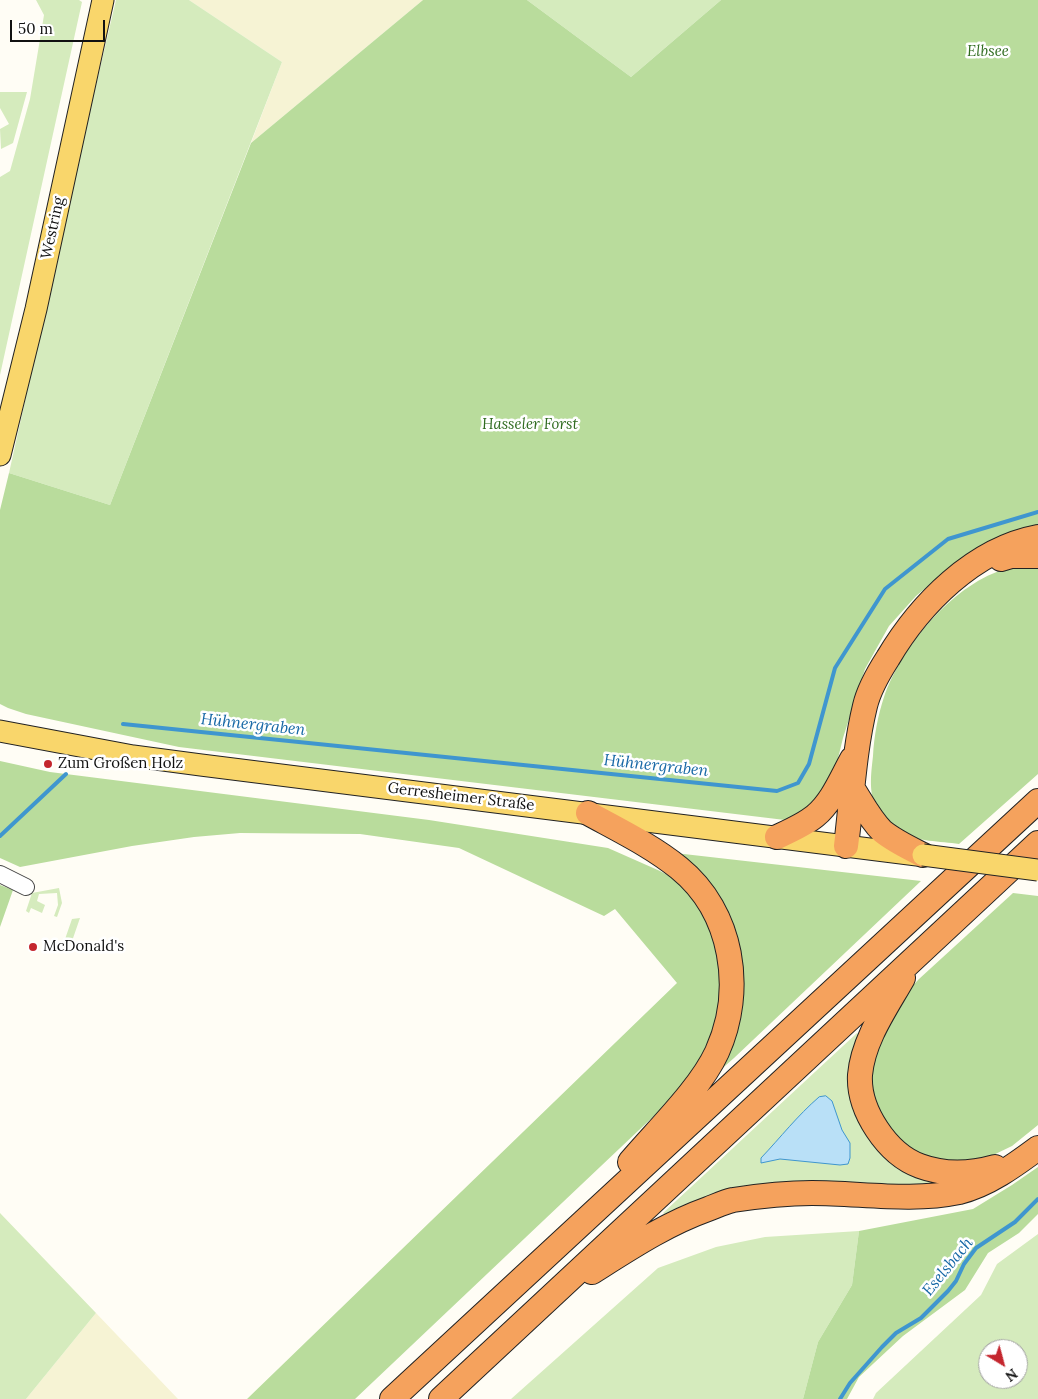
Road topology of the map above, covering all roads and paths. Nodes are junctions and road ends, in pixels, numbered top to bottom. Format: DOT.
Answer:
graph roads {
  1 [pos="104,0"];
  2 [pos="0,455"];
  3 [pos="1038,537"];
  4 [pos="1038,556"];
  5 [pos="972,566"];
  6 [pos="1,730"];
  7 [pos="858,747"];
  8 [pos="853,789"];
  9 [pos="1038,801"];
  10 [pos="588,813"];
  11 [pos="777,837"];
  12 [pos="1038,843"];
  13 [pos="846,846"];
  14 [pos="923,855"];
  15 [pos="1038,870"];
  16 [pos="0,874"];
  17 [pos="26,887"];
  18 [pos="914,959"];
  19 [pos="1032,1153"];
  20 [pos="550,1254"];
  21 [pos="540,1305"];
  22 [pos="392,1399"];
  23 [pos="441,1399"];
  1 -- 2 [label="main road, Westring"];
  3 -- 5 [label="highway"];
  4 -- 5 [label="highway"];
  5 -- 7 [label="highway"];
  6 -- 10 [label="main road, Gerresheimer Straße"];
  7 -- 8 [label="highway"];
  7 -- 11 [label="highway"];
  8 -- 13 [label="highway"];
  8 -- 14 [label="highway"];
  9 -- 20 [label="highway"];
  10 -- 11 [label="main road, Gerresheimer Straße"];
  10 -- 20 [label="highway"];
  11 -- 13 [label="main road, Gerresheimer Straße"];
  12 -- 18 [label="highway"];
  13 -- 14 [label="main road, Gerresheimer Straße"];
  14 -- 15 [label="main road, Gerresheimer Straße, bridge"];
  16 -- 17 [label="street"];
  18 -- 19 [label="highway"];
  18 -- 21 [label="highway"];
  19 -- 21 [label="highway"];
  20 -- 22 [label="highway"];
  21 -- 23 [label="highway"];
}
